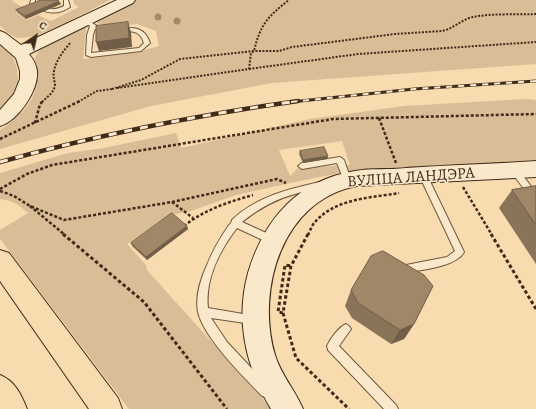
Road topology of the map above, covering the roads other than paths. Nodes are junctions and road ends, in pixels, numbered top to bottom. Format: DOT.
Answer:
graph roads {
  1 [pos="33,0"];
  2 [pos="66,0"];
  3 [pos="116,0"];
  4 [pos="128,0"];
  5 [pos="90,21"];
  6 [pos="0,36"];
  7 [pos="18,53"];
  8 [pos="0,120"];
  9 [pos="302,166"];
  10 [pos="536,169"];
  11 [pos="515,171"];
  12 [pos="347,180"];
  13 [pos="427,182"];
  14 [pos="536,198"];
  15 [pos="235,223"];
  16 [pos="273,240"];
  17 [pos="0,261"];
  18 [pos="404,269"];
  19 [pos="204,312"];
  20 [pos="255,320"];
  21 [pos="346,329"];
  22 [pos="0,390"];
  23 [pos="101,401"];
  24 [pos="12,409"];
  25 [pos="282,409"];
  26 [pos="288,409"];
  27 [pos="392,409"];
  1 -- 2 [label="lane"];
  3 -- 5 [label="street"];
  4 -- 5 [label="street"];
  5 -- 5 [label="lane"];
  5 -- 7 [label="street"];
  6 -- 7 [label="street"];
  7 -- 8 [label="street"];
  9 -- 12 [label="lane"];
  10 -- 11 [label="street, ВУЛІЦА ЛАНДЭРА"];
  11 -- 13 [label="street, ВУЛІЦА ЛАНДЭРА"];
  11 -- 14 [label="lane"];
  12 -- 13 [label="street, ВУЛІЦА ЛАНДЭРА"];
  12 -- 15 [label="lane"];
  12 -- 16 [label="street, ВУЛІЦА ЛАНДЭРА"];
  13 -- 18 [label="lane"];
  15 -- 16 [label="lane"];
  15 -- 19 [label="lane"];
  16 -- 20 [label="street, ВУЛІЦА ЛАНДЭРА"];
  17 -- 23 [label="highway"];
  19 -- 20 [label="lane"];
  19 -- 25 [label="lane"];
  20 -- 26 [label="street, ВУЛІЦА ЛАНДЭРА"];
  21 -- 27 [label="lane"];
  22 -- 24 [label="highway"];
}
